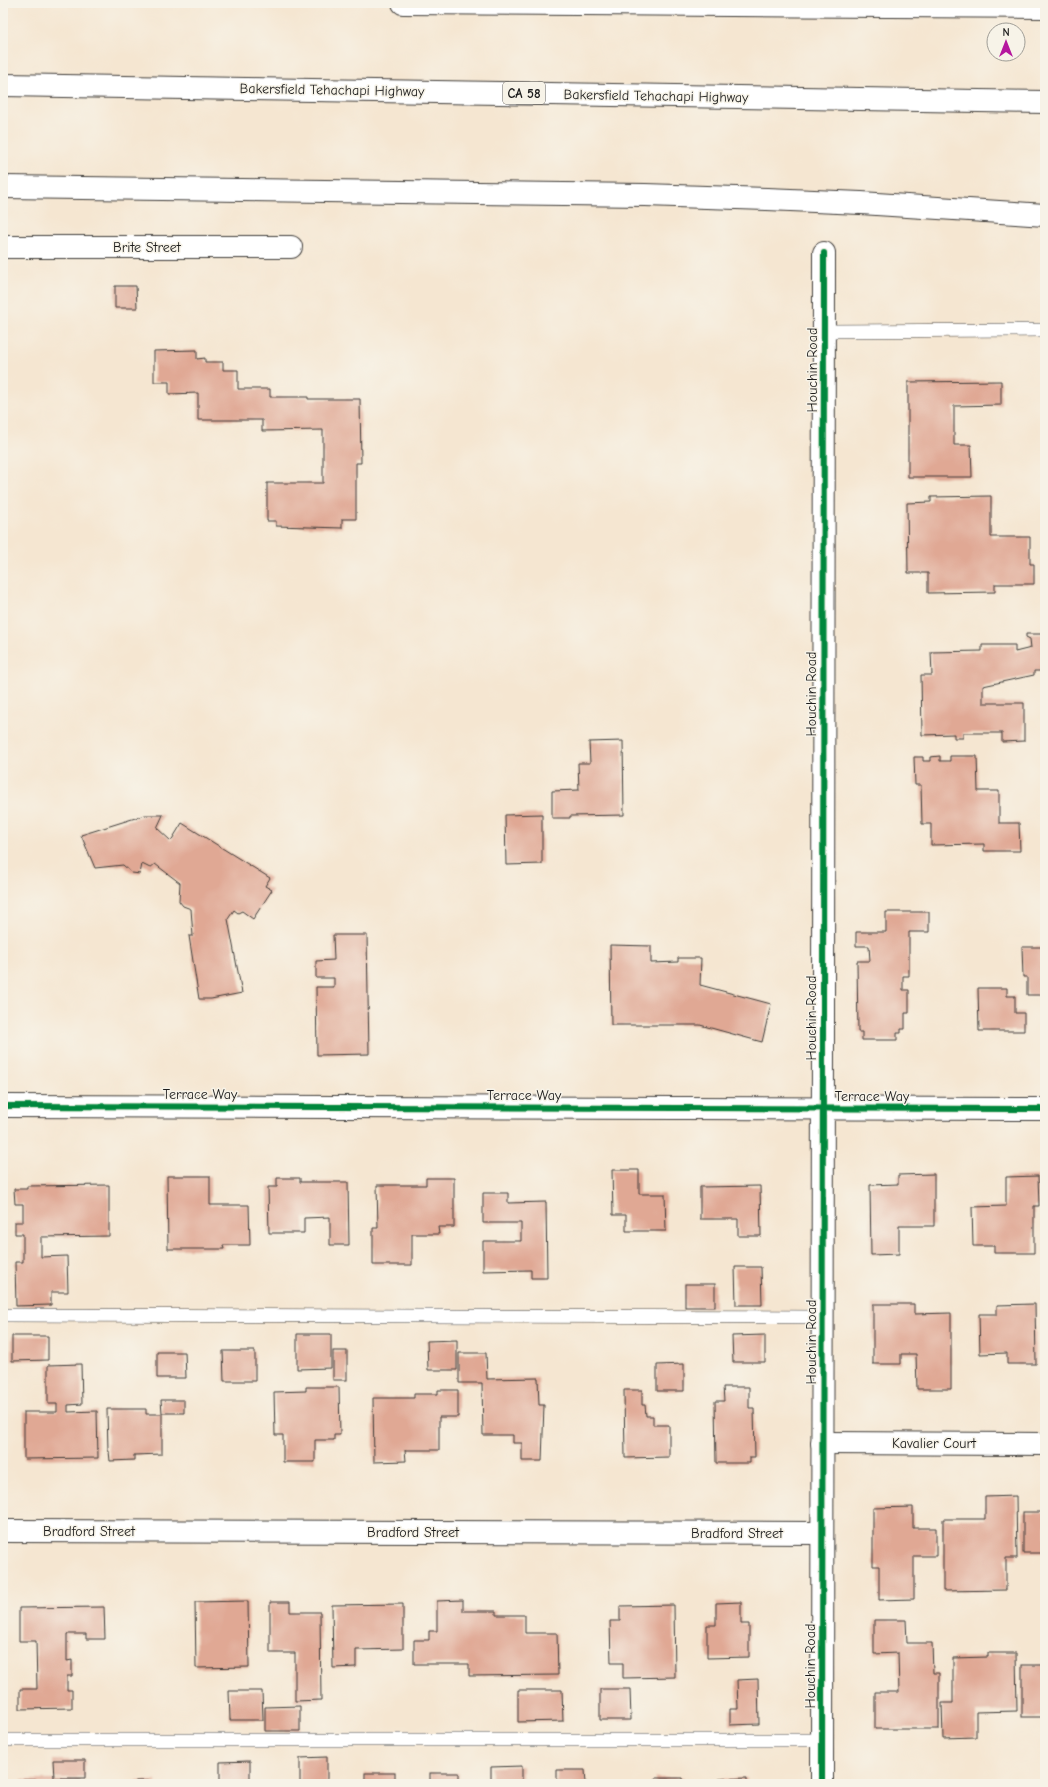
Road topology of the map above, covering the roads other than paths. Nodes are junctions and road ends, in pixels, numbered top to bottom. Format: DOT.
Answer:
graph roads {
  1 [pos="403,3"];
  2 [pos="1045,8"];
  3 [pos="3,85"];
  4 [pos="1045,102"];
  5 [pos="3,187"];
  6 [pos="1045,215"];
  7 [pos="3,247"];
  8 [pos="291,247"];
  9 [pos="824,253"];
  10 [pos="1045,330"];
  11 [pos="824,331"];
  12 [pos="3,1106"];
  13 [pos="823,1108"];
  14 [pos="1045,1109"];
  15 [pos="3,1316"];
  16 [pos="823,1317"];
  17 [pos="822,1443"];
  18 [pos="1045,1444"];
  19 [pos="3,1531"];
  20 [pos="822,1533"];
  21 [pos="3,1740"];
  22 [pos="822,1740"];
  23 [pos="822,1784"];
  1 -- 2 [label="main road"];
  3 -- 4 [label="main road, Bakersfield Tehachapi Highway / CA 58"];
  5 -- 6 [label="main road"];
  7 -- 8 [label="main road, Brite Street"];
  9 -- 11 [label="main road, Houchin Road"];
  10 -- 11 [label="lane"];
  11 -- 13 [label="main road, Houchin Road"];
  12 -- 13 [label="main road, Terrace Way"];
  13 -- 14 [label="main road, Terrace Way"];
  13 -- 16 [label="main road, Houchin Road"];
  15 -- 16 [label="lane"];
  16 -- 17 [label="main road, Houchin Road"];
  17 -- 18 [label="main road, Kavalier Court"];
  17 -- 20 [label="main road, Houchin Road"];
  19 -- 20 [label="main road, Bradford Street"];
  20 -- 22 [label="main road, Houchin Road"];
  21 -- 22 [label="lane"];
  22 -- 23 [label="main road, Houchin Road"];
}
